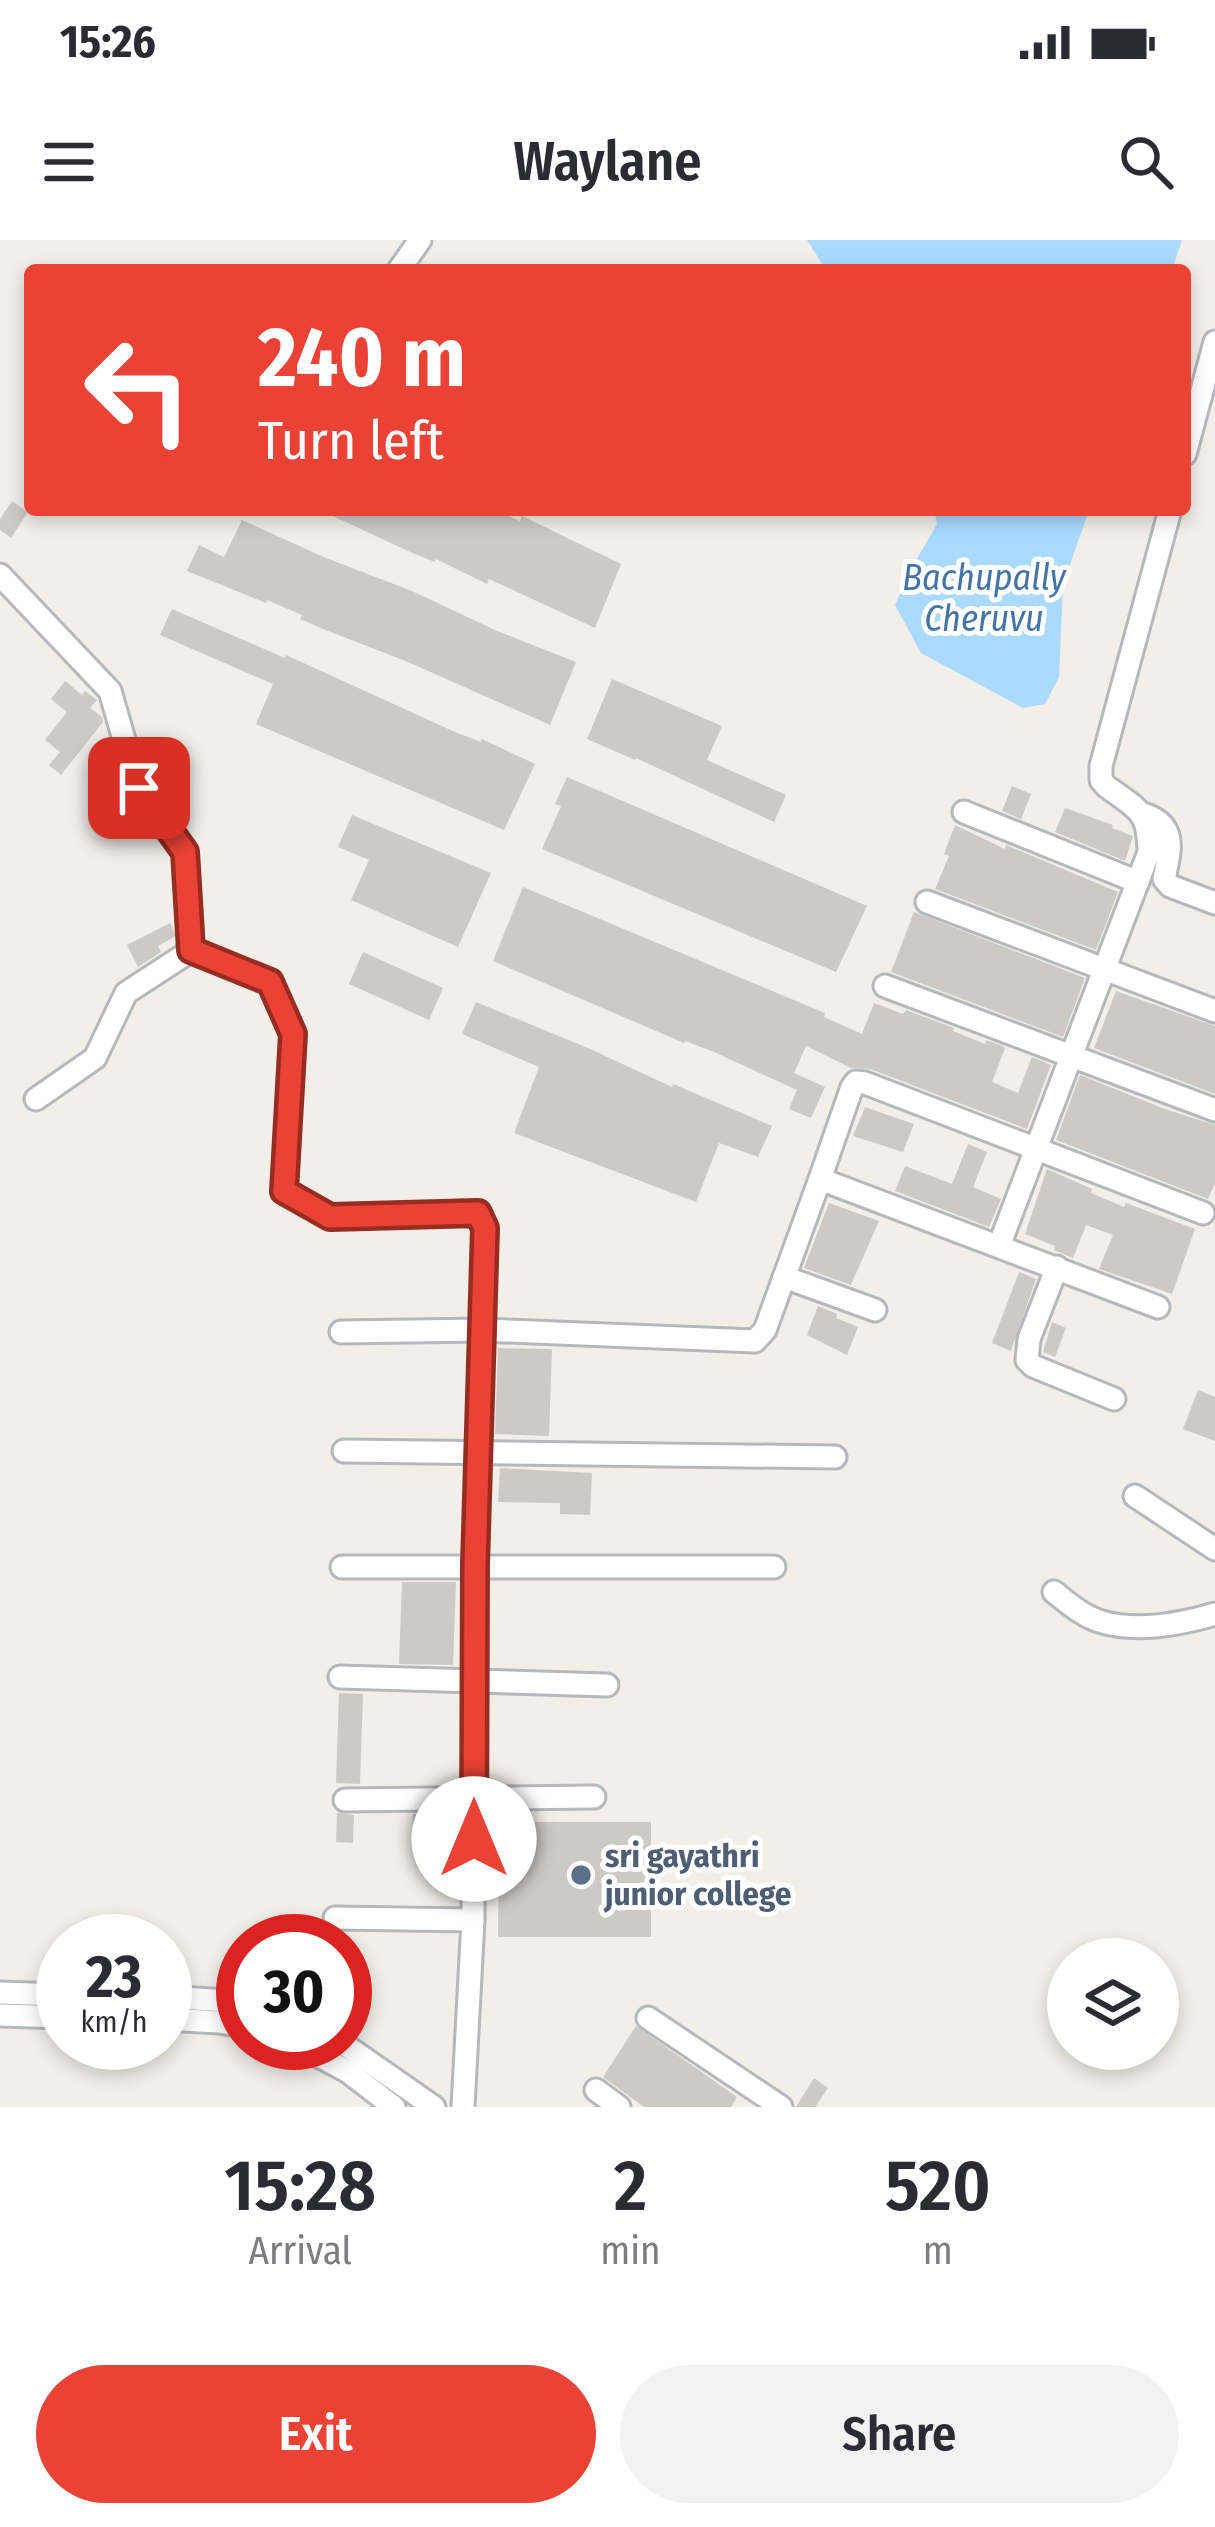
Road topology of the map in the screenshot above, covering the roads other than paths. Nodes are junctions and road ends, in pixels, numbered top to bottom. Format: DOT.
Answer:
graph roads {
  1 [pos="1215,342"];
  2 [pos="1191,432"];
  3 [pos="1168,516"];
  4 [pos="0,575"];
  5 [pos="964,812"];
  6 [pos="1143,814"];
  7 [pos="1138,882"];
  8 [pos="927,902"];
  9 [pos="1215,903"];
  10 [pos="191,950"];
  11 [pos="1104,969"];
  12 [pos="885,986"];
  13 [pos="1215,1012"];
  14 [pos="1072,1058"];
  15 [pos="36,1099"];
  16 [pos="1215,1110"];
  17 [pos="1036,1151"];
  18 [pos="820,1179"];
  19 [pos="1203,1213"];
  20 [pos="999,1246"];
  21 [pos="1058,1267"];
  22 [pos="784,1277"];
  23 [pos="1158,1307"];
  24 [pos="874,1310"];
  25 [pos="482,1330"];
  26 [pos="341,1332"];
  27 [pos="1114,1399"];
  28 [pos="344,1451"];
  29 [pos="478,1451"];
  30 [pos="835,1457"];
  31 [pos="1135,1496"];
  32 [pos="1215,1549"];
  33 [pos="475,1565"];
  34 [pos="342,1567"];
  35 [pos="774,1567"];
  36 [pos="1054,1592"];
  37 [pos="1215,1614"];
  38 [pos="340,1677"];
  39 [pos="473,1679"];
  40 [pos="607,1685"];
  41 [pos="594,1797"];
  42 [pos="475,1798"];
  43 [pos="345,1800"];
  44 [pos="372,1919"];
  45 [pos="473,1920"];
  46 [pos="0,1994"];
  47 [pos="36,1994"];
  48 [pos="0,2015"];
  49 [pos="36,2017"];
  50 [pos="648,2018"];
  51 [pos="372,2064"];
  52 [pos="345,2070"];
  53 [pos="596,2090"];
  54 [pos="394,2107"];
  55 [pos="434,2107"];
  56 [pos="463,2107"];
  57 [pos="619,2107"];
  58 [pos="781,2107"];
  1 -- 2 [label="street"];
  3 -- 6 [label="street"];
  4 -- 10 [label="street"];
  5 -- 7 [label="street"];
  6 -- 7 [label="street"];
  6 -- 9 [label="street"];
  7 -- 11 [label="street"];
  8 -- 11 [label="street"];
  10 -- 15 [label="street"];
  10 -- 25 [label="street"];
  11 -- 13 [label="street"];
  11 -- 14 [label="street"];
  12 -- 14 [label="street"];
  14 -- 16 [label="street"];
  14 -- 17 [label="street"];
  17 -- 18 [label="street"];
  17 -- 19 [label="street"];
  17 -- 20 [label="street"];
  18 -- 20 [label="street"];
  18 -- 22 [label="street"];
  20 -- 21 [label="street"];
  21 -- 23 [label="street"];
  21 -- 27 [label="street"];
  22 -- 24 [label="street"];
  22 -- 25 [label="street"];
  25 -- 26 [label="street"];
  25 -- 29 [label="street"];
  28 -- 29 [label="street"];
  29 -- 30 [label="street"];
  29 -- 33 [label="street"];
  31 -- 32 [label="street"];
  33 -- 34 [label="street"];
  33 -- 35 [label="street"];
  33 -- 39 [label="street"];
  36 -- 37 [label="street"];
  38 -- 39 [label="street"];
  39 -- 40 [label="street"];
  39 -- 42 [label="street"];
  41 -- 42 [label="street"];
  42 -- 43 [label="street"];
  42 -- 45 [label="street"];
  44 -- 45 [label="street"];
  45 -- 56 [label="street"];
  46 -- 47 [label="street"];
  48 -- 49 [label="street"];
  50 -- 58 [label="street"];
  51 -- 55 [label="street"];
  52 -- 54 [label="street"];
  53 -- 57 [label="street"];
}
